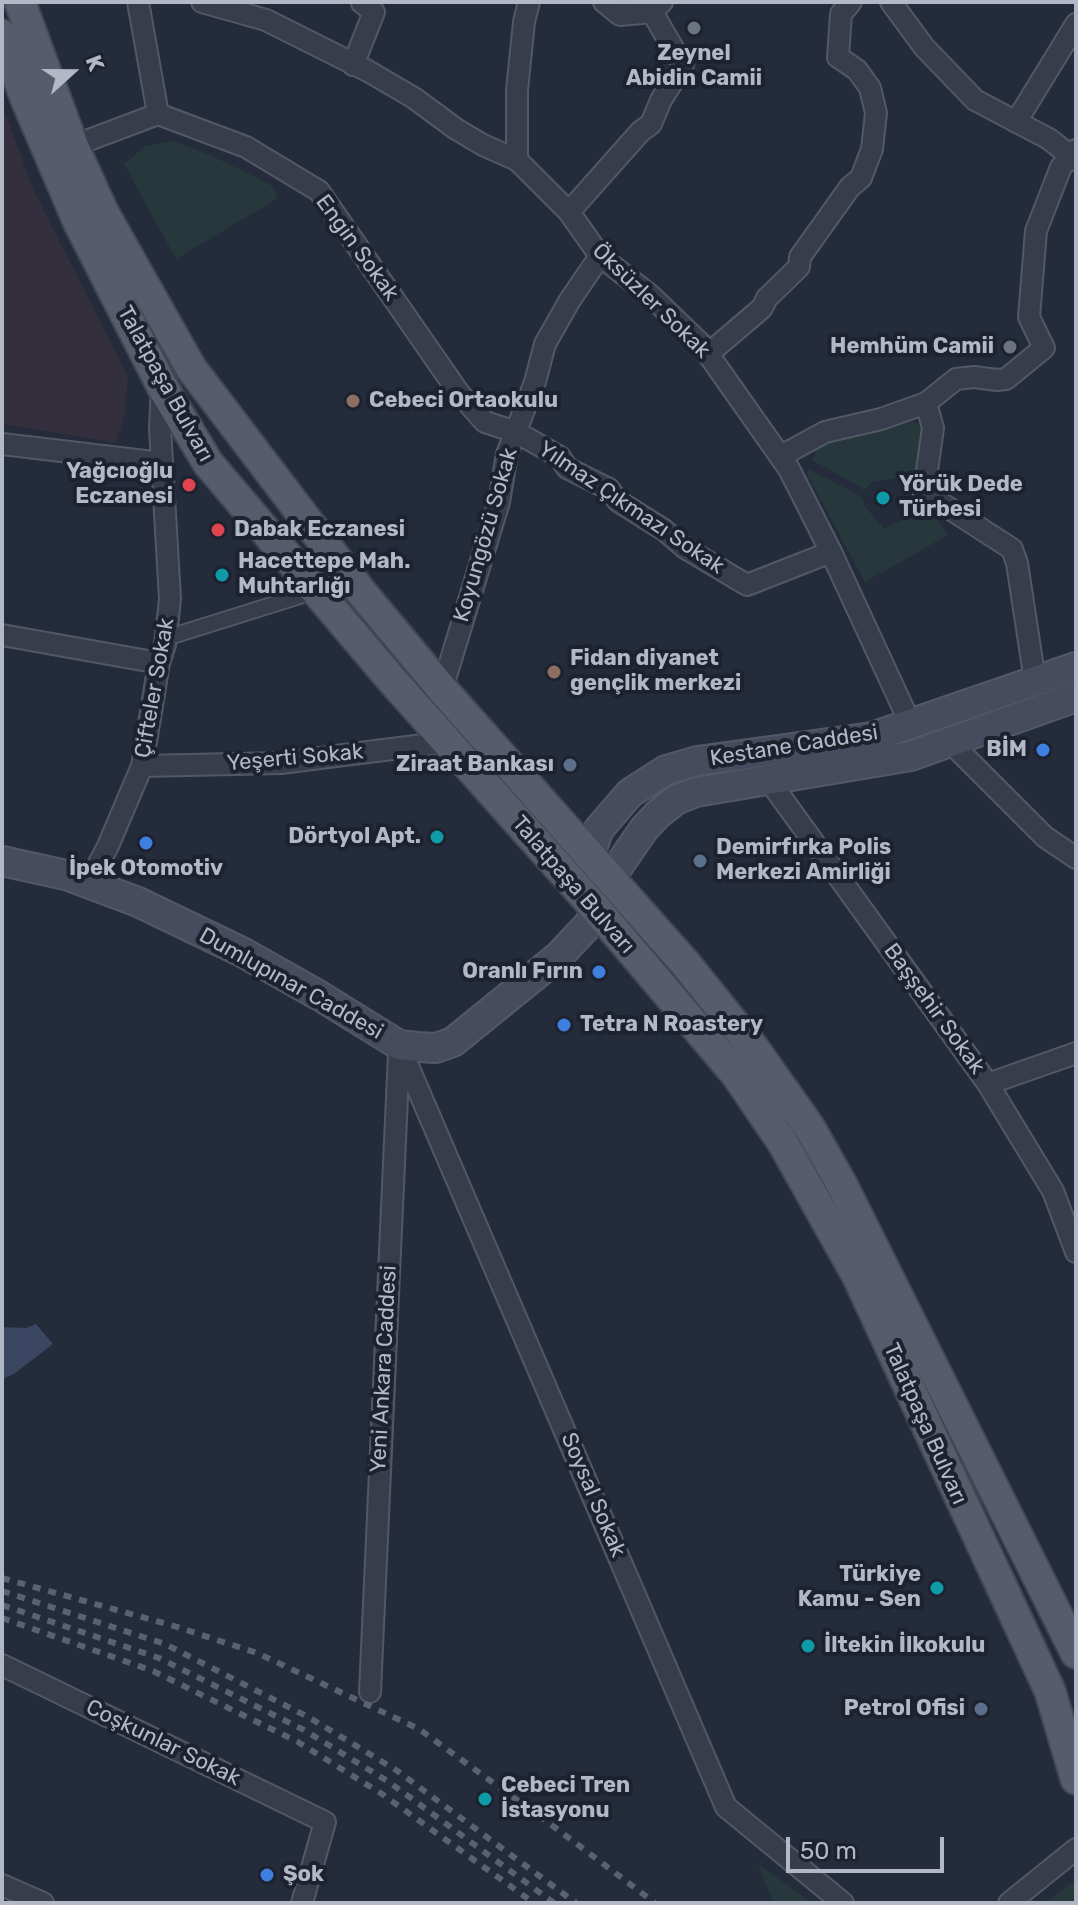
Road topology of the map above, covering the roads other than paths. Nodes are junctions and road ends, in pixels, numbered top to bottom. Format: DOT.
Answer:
graph roads {
  1 [pos="20,2"];
  2 [pos="138,2"];
  3 [pos="202,2"];
  4 [pos="362,2"];
  5 [pos="529,2"];
  6 [pos="604,2"];
  7 [pos="851,2"];
  8 [pos="891,2"];
  9 [pos="657,7"];
  10 [pos="1076,24"];
  11 [pos="2,35"];
  12 [pos="353,65"];
  13 [pos="158,114"];
  14 [pos="1016,122"];
  15 [pos="73,146"];
  16 [pos="1074,155"];
  17 [pos="517,160"];
  18 [pos="569,212"];
  19 [pos="600,256"];
  20 [pos="708,354"];
  21 [pos="162,386"];
  22 [pos="926,403"];
  23 [pos="516,432"];
  24 [pos="2,444"];
  25 [pos="781,456"];
  26 [pos="162,463"];
  27 [pos="831,552"];
  28 [pos="316,591"];
  29 [pos="2,635"];
  30 [pos="166,638"];
  31 [pos="159,663"];
  32 [pos="1076,667"];
  33 [pos="1035,681"];
  34 [pos="442,689"];
  35 [pos="1076,697"];
  36 [pos="911,725"];
  37 [pos="447,742"];
  38 [pos="951,743"];
  39 [pos="142,766"];
  40 [pos="768,779"];
  41 [pos="590,854"];
  42 [pos="1076,858"];
  43 [pos="2,861"];
  44 [pos="611,877"];
  45 [pos="89,882"];
  46 [pos="587,899"];
  47 [pos="399,1045"];
  48 [pos="1076,1053"];
  49 [pos="988,1084"];
  50 [pos="1076,1252"];
  51 [pos="1076,1653"];
  52 [pos="2,1665"];
  53 [pos="370,1692"];
  54 [pos="1076,1779"];
  55 [pos="1076,1849"];
  56 [pos="2,1885"];
  57 [pos="309,1899"];
  58 [pos="43,1903"];
  59 [pos="843,1903"];
  60 [pos="1009,1903"];
  1 -- 15 [label="main road, Talatpaşa Bulvarı"];
  2 -- 13 [label="street"];
  3 -- 12 [label="street, Öksüzler Sokak"];
  4 -- 12 [label="street"];
  5 -- 17 [label="street"];
  6 -- 9 [label="street"];
  7 -- 20 [label="street"];
  8 -- 14 [label="street"];
  9 -- 18 [label="street"];
  10 -- 14 [label="street"];
  11 -- 21 [label="main road, Talatpaşa Bulvarı"];
  12 -- 17 [label="street, Öksüzler Sokak"];
  13 -- 15 [label="street"];
  13 -- 23 [label="street, Engin Sokak"];
  14 -- 16 [label="street"];
  15 -- 34 [label="main road, Talatpaşa Bulvarı"];
  16 -- 22 [label="street"];
  17 -- 18 [label="street, Öksüzler Sokak"];
  18 -- 19 [label="street, Öksüzler Sokak"];
  19 -- 20 [label="street, Öksüzler Sokak"];
  19 -- 23 [label="street, Koyungözü Sokak"];
  20 -- 25 [label="street, Öksüzler Sokak"];
  21 -- 26 [label="street, Çifteler Sokak"];
  21 -- 28 [label="main road, Talatpaşa Bulvarı"];
  22 -- 25 [label="street"];
  22 -- 33 [label="street"];
  23 -- 27 [label="street, Yılmaz Çıkmazı Sokak"];
  23 -- 34 [label="street, Koyungözü Sokak"];
  24 -- 26 [label="street"];
  25 -- 27 [label="street, Öksüzler Sokak"];
  26 -- 30 [label="street, Çifteler Sokak"];
  27 -- 36 [label="street, Öksüzler Sokak"];
  28 -- 30 [label="street"];
  28 -- 37 [label="main road, Talatpaşa Bulvarı"];
  29 -- 31 [label="street"];
  30 -- 31 [label="street, Çifteler Sokak"];
  31 -- 39 [label="street, Çifteler Sokak"];
  32 -- 33 [label="main road, Kestane Caddesi"];
  33 -- 36 [label="main road, Kestane Caddesi"];
  34 -- 41 [label="main road, Talatpaşa Bulvarı"];
  35 -- 38 [label="main road, Kestane Caddesi"];
  36 -- 41 [label="main road, Kestane Caddesi"];
  37 -- 39 [label="street, Yeşerti Sokak"];
  37 -- 46 [label="main road, Talatpaşa Bulvarı"];
  38 -- 40 [label="main road, Kestane Caddesi"];
  38 -- 42 [label="street"];
  39 -- 45 [label="street, Çifteler Sokak"];
  40 -- 44 [label="main road, Kestane Caddesi"];
  40 -- 49 [label="street, Başşehir Sokak"];
  41 -- 44 [label="main road, Talatpaşa Bulvarı"];
  41 -- 46 [label="main road"];
  43 -- 45 [label="main road, Dumlupınar Caddesi"];
  44 -- 46 [label="main road"];
  44 -- 51 [label="main road, Talatpaşa Bulvarı"];
  45 -- 47 [label="main road, Dumlupınar Caddesi"];
  46 -- 47 [label="main road, Dumlupınar Caddesi"];
  46 -- 54 [label="main road, Talatpaşa Bulvarı"];
  47 -- 53 [label="street, Yeni Ankara Caddesi"];
  47 -- 59 [label="street, Soysal Sokak"];
  48 -- 49 [label="street"];
  49 -- 50 [label="street, Başşehir Sokak"];
  52 -- 57 [label="street, Coşkunlar Sokak"];
  55 -- 60 [label="street"];
  56 -- 58 [label="street"];
}
